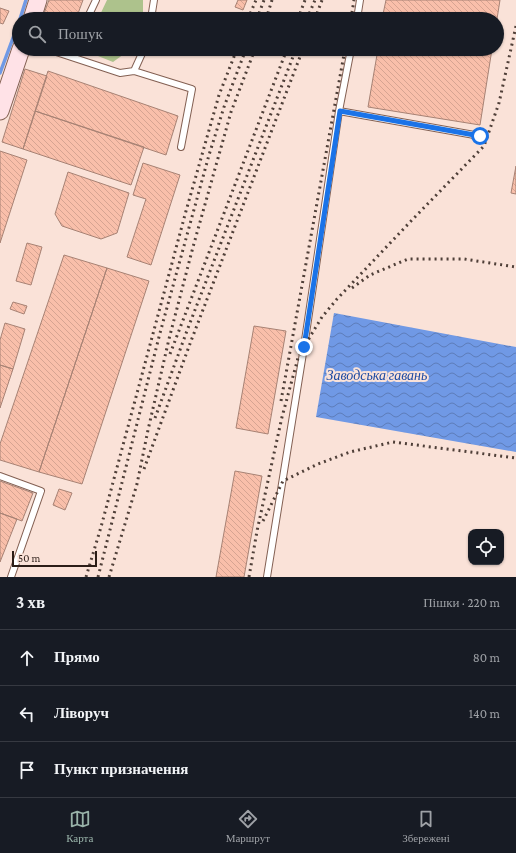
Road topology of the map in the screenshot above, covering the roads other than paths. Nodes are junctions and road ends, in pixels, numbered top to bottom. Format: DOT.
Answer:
graph roads {
  1 [pos="38,0"];
  2 [pos="96,0"];
  3 [pos="154,0"];
  4 [pos="360,0"];
  5 [pos="34,12"];
  6 [pos="90,12"];
  7 [pos="152,12"];
  8 [pos="358,12"];
  9 [pos="19,56"];
  10 [pos="70,56"];
  11 [pos="141,56"];
  12 [pos="350,56"];
  13 [pos="134,71"];
  14 [pos="0,111"];
  15 [pos="340,111"];
  16 [pos="480,136"];
  17 [pos="180,147"];
  18 [pos="0,476"];
  19 [pos="11,577"];
  20 [pos="267,577"];
  1 -- 5 [label="street"];
  2 -- 6 [label="lane"];
  3 -- 7 [label="lane"];
  4 -- 8 [label="lane"];
  9 -- 14 [label="street"];
  10 -- 13 [label="lane"];
  11 -- 13 [label="lane"];
  12 -- 15 [label="lane"];
  13 -- 17 [label="lane"];
  15 -- 16 [label="lane"];
  15 -- 20 [label="lane"];
  18 -- 19 [label="lane"];
}
